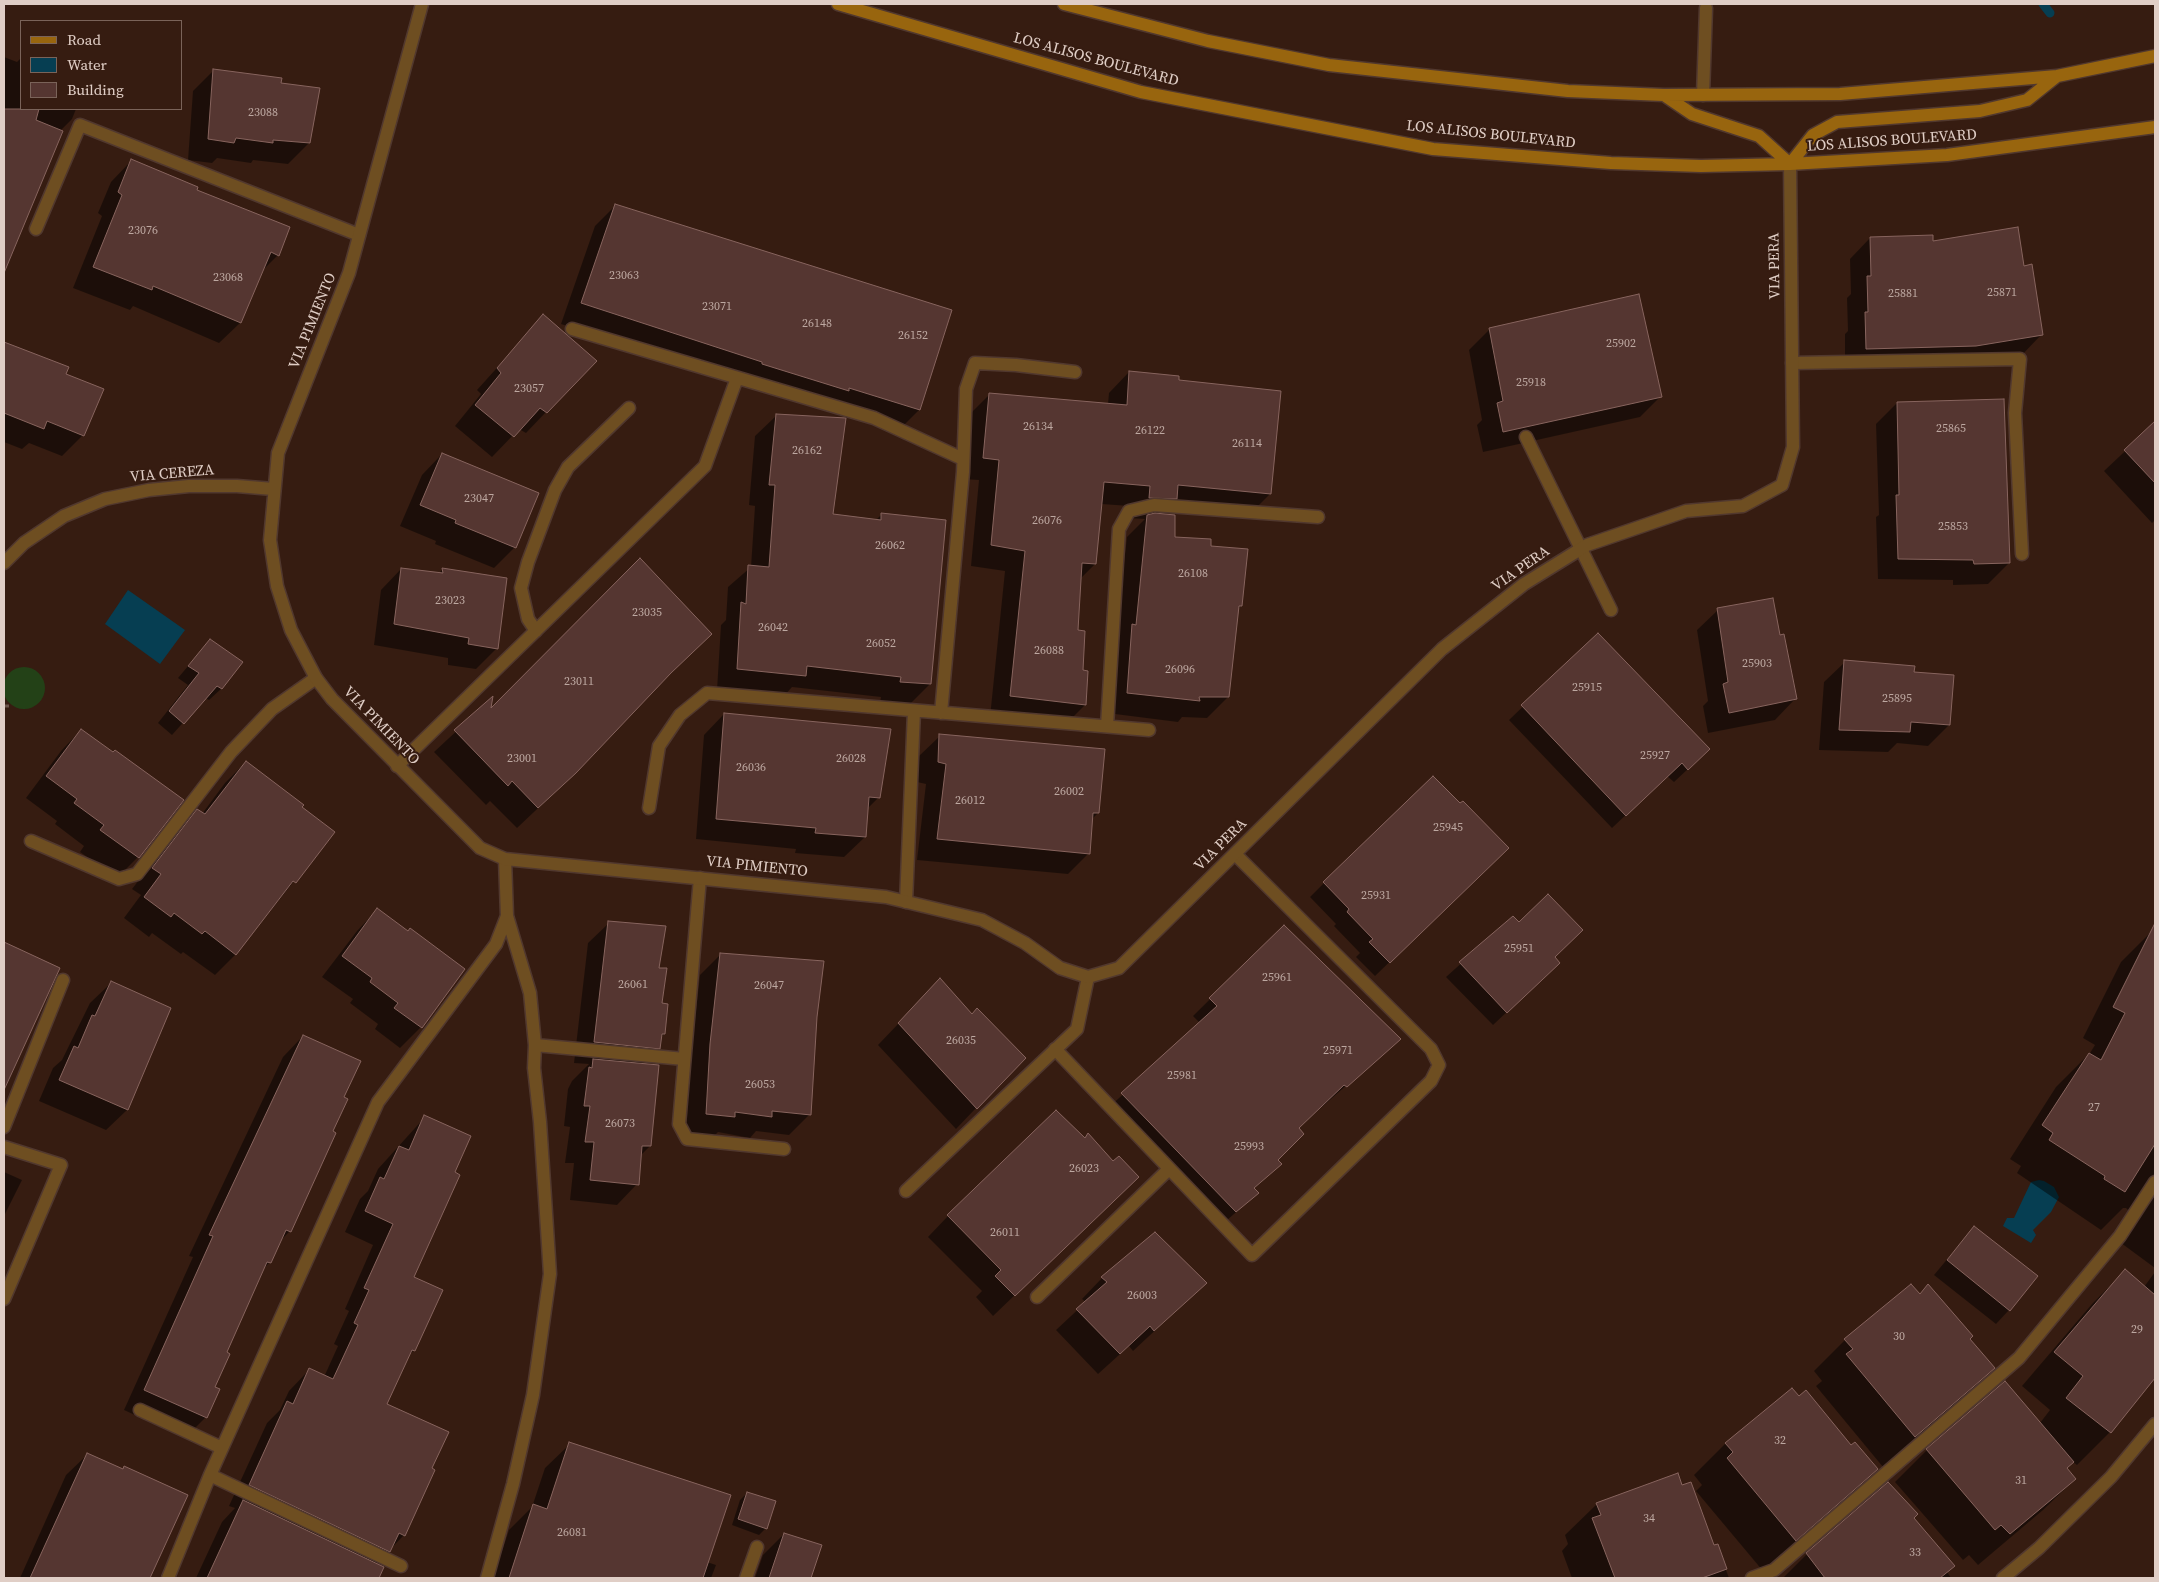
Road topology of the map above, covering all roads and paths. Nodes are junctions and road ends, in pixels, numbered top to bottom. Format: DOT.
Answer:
graph roads {
  1 [pos="422,4"];
  2 [pos="838,4"];
  3 [pos="1064,4"];
  4 [pos="1706,8"];
  5 [pos="2155,56"];
  6 [pos="2057,76"];
  7 [pos="1664,95"];
  8 [pos="1703,95"];
  9 [pos="2155,127"];
  10 [pos="1790,164"];
  11 [pos="36,229"];
  12 [pos="359,235"];
  13 [pos="572,329"];
  14 [pos="1792,363"];
  15 [pos="1075,372"];
  16 [pos="737,378"];
  17 [pos="629,408"];
  18 [pos="1526,437"];
  19 [pos="963,459"];
  20 [pos="273,489"];
  21 [pos="1318,517"];
  22 [pos="1581,549"];
  23 [pos="2022,554"];
  24 [pos="4,563"];
  25 [pos="1611,610"];
  26 [pos="536,631"];
  27 [pos="316,678"];
  28 [pos="10,704"];
  29 [pos="4,706"];
  30 [pos="914,711"];
  31 [pos="941,713"];
  32 [pos="1107,726"];
  33 [pos="1149,730"];
  34 [pos="397,766"];
  35 [pos="649,808"];
  36 [pos="31,841"];
  37 [pos="1235,854"];
  38 [pos="505,859"];
  39 [pos="700,878"];
  40 [pos="906,902"];
  41 [pos="507,916"];
  42 [pos="1088,977"];
  43 [pos="63,980"];
  44 [pos="535,1045"];
  45 [pos="1055,1050"];
  46 [pos="684,1059"];
  47 [pos="4,1127"];
  48 [pos="4,1147"];
  49 [pos="784,1149"];
  50 [pos="1169,1169"];
  51 [pos="2155,1182"];
  52 [pos="906,1191"];
  53 [pos="4,1298"];
  54 [pos="1037,1298"];
  55 [pos="140,1410"];
  56 [pos="2155,1424"];
  57 [pos="222,1448"];
  58 [pos="210,1475"];
  59 [pos="757,1547"];
  60 [pos="401,1566"];
  61 [pos="168,1578"];
  62 [pos="487,1578"];
  63 [pos="746,1578"];
  64 [pos="1752,1578"];
  65 [pos="2003,1578"];
  1 -- 12 [label="street, VIA PIMIENTO"];
  2 -- 10 [label="main road, LOS ALISOS BOULEVARD"];
  3 -- 7 [label="main road"];
  4 -- 8 [label="street"];
  5 -- 6 [label="main road"];
  6 -- 8 [label="main road"];
  6 -- 10 [label="main road"];
  7 -- 8 [label="main road"];
  7 -- 10 [label="main road"];
  9 -- 10 [label="main road, LOS ALISOS BOULEVARD"];
  10 -- 14 [label="street, VIA PERA"];
  11 -- 12 [label="street"];
  12 -- 20 [label="street, VIA PIMIENTO"];
  13 -- 16 [label="street"];
  14 -- 22 [label="street, VIA PERA"];
  14 -- 23 [label="street"];
  15 -- 19 [label="street"];
  16 -- 19 [label="street"];
  16 -- 26 [label="street"];
  17 -- 26 [label="street"];
  18 -- 22 [label="street"];
  19 -- 31 [label="street"];
  20 -- 24 [label="street, VIA CEREZA"];
  20 -- 27 [label="street, VIA PIMIENTO"];
  21 -- 32 [label="street"];
  22 -- 25 [label="street"];
  22 -- 37 [label="street, VIA PERA"];
  26 -- 34 [label="street"];
  27 -- 34 [label="street, VIA PIMIENTO"];
  27 -- 36 [label="street"];
  28 -- 29 [label="path"];
  30 -- 31 [label="street"];
  30 -- 35 [label="street"];
  30 -- 40 [label="street"];
  31 -- 32 [label="street"];
  32 -- 33 [label="street"];
  34 -- 38 [label="street, VIA PIMIENTO"];
  37 -- 42 [label="street, VIA PERA"];
  37 -- 50 [label="street"];
  38 -- 39 [label="street, VIA PIMIENTO"];
  38 -- 41 [label="street"];
  39 -- 40 [label="street, VIA PIMIENTO"];
  39 -- 46 [label="street"];
  40 -- 42 [label="street, VIA PIMIENTO"];
  41 -- 44 [label="street"];
  41 -- 57 [label="street"];
  42 -- 45 [label="street"];
  43 -- 47 [label="street"];
  44 -- 46 [label="street"];
  44 -- 62 [label="street"];
  45 -- 50 [label="street"];
  45 -- 52 [label="street"];
  46 -- 49 [label="street"];
  48 -- 53 [label="street"];
  50 -- 54 [label="street"];
  51 -- 64 [label="street"];
  55 -- 57 [label="street"];
  56 -- 65 [label="street"];
  57 -- 58 [label="street"];
  58 -- 60 [label="street"];
  58 -- 61 [label="street"];
  59 -- 63 [label="street"];
}
